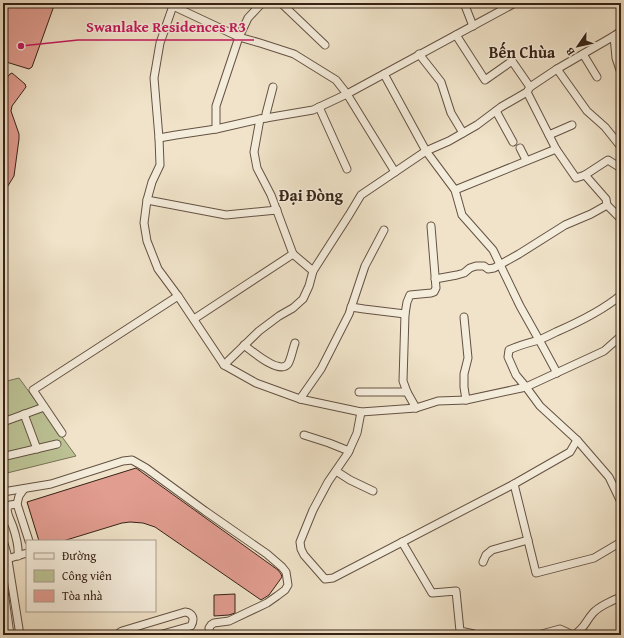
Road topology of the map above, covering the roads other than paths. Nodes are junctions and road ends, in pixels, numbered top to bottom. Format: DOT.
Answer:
graph roads {
  1 [pos="262,3"];
  2 [pos="464,3"];
  3 [pos="515,3"];
  4 [pos="173,4"];
  5 [pos="285,4"];
  6 [pos="473,26"];
  7 [pos="621,31"];
  8 [pos="456,34"];
  9 [pos="614,36"];
  10 [pos="239,37"];
  11 [pos="325,45"];
  12 [pos="419,54"];
  13 [pos="582,54"];
  14 [pos="557,69"];
  15 [pos="621,73"];
  16 [pos="384,74"];
  17 [pos="597,77"];
  18 [pos="273,87"];
  19 [pos="529,89"];
  20 [pos="347,94"];
  21 [pos="319,107"];
  22 [pos="496,111"];
  23 [pos="263,118"];
  24 [pos="572,125"];
  25 [pos="216,130"];
  26 [pos="462,133"];
  27 [pos="549,135"];
  28 [pos="159,138"];
  29 [pos="513,142"];
  30 [pos="621,147"];
  31 [pos="520,148"];
  32 [pos="556,149"];
  33 [pos="426,151"];
  34 [pos="526,160"];
  35 [pos="621,165"];
  36 [pos="347,169"];
  37 [pos="395,172"];
  38 [pos="585,175"];
  39 [pos="455,190"];
  40 [pos="146,200"];
  41 [pos="607,205"];
  42 [pos="277,210"];
  43 [pos="621,219"];
  44 [pos="431,226"];
  45 [pos="384,230"];
  46 [pos="293,254"];
  47 [pos="500,265"];
  48 [pos="313,271"];
  49 [pos="435,279"];
  50 [pos="621,295"];
  51 [pos="178,296"];
  52 [pos="351,306"];
  53 [pos="405,314"];
  54 [pos="464,317"];
  55 [pos="194,319"];
  56 [pos="621,336"];
  57 [pos="539,340"];
  58 [pos="295,343"];
  59 [pos="244,345"];
  60 [pos="224,365"];
  61 [pos="556,371"];
  62 [pos="526,387"];
  63 [pos="359,392"];
  64 [pos="407,392"];
  65 [pos="300,398"];
  66 [pos="466,400"];
  67 [pos="44,407"];
  68 [pos="416,408"];
  69 [pos="361,412"];
  70 [pos="24,414"];
  71 [pos="3,422"];
  72 [pos="62,433"];
  73 [pos="304,435"];
  74 [pos="577,440"];
  75 [pos="57,444"];
  76 [pos="38,449"];
  77 [pos="349,451"];
  78 [pos="6,456"];
  79 [pos="336,471"];
  80 [pos="514,484"];
  81 [pos="24,489"];
  82 [pos="3,492"];
  83 [pos="373,492"];
  84 [pos="621,502"];
  85 [pos="16,504"];
  86 [pos="3,540"];
  87 [pos="28,540"];
  88 [pos="528,540"];
  89 [pos="402,542"];
  90 [pos="621,542"];
  91 [pos="26,553"];
  92 [pos="6,556"];
  93 [pos="18,556"];
  94 [pos="483,562"];
  95 [pos="3,583"];
  96 [pos="621,597"];
  97 [pos="10,635"];
  98 [pos="20,635"];
  99 [pos="119,635"];
  100 [pos="159,635"];
  101 [pos="210,635"];
  102 [pos="476,635"];
  103 [pos="538,635"];
  104 [pos="574,635"];
  1 -- 10 [label="street"];
  2 -- 6 [label="street"];
  3 -- 6 [label="street"];
  4 -- 10 [label="street"];
  4 -- 28 [label="street"];
  5 -- 11 [label="street"];
  6 -- 8 [label="street"];
  7 -- 9 [label="street"];
  8 -- 12 [label="street"];
  8 -- 19 [label="street"];
  9 -- 13 [label="street"];
  9 -- 15 [label="street"];
  10 -- 20 [label="street"];
  10 -- 25 [label="street"];
  12 -- 16 [label="street"];
  12 -- 26 [label="street"];
  13 -- 14 [label="street"];
  13 -- 17 [label="street"];
  14 -- 19 [label="street"];
  14 -- 30 [label="street"];
  16 -- 20 [label="street"];
  16 -- 33 [label="street"];
  18 -- 23 [label="street"];
  19 -- 22 [label="street"];
  19 -- 27 [label="street"];
  20 -- 21 [label="street"];
  20 -- 37 [label="street"];
  21 -- 23 [label="street"];
  21 -- 36 [label="street"];
  22 -- 26 [label="street"];
  22 -- 29 [label="street"];
  23 -- 25 [label="street"];
  23 -- 42 [label="street"];
  24 -- 27 [label="street"];
  25 -- 28 [label="street"];
  26 -- 33 [label="street"];
  27 -- 32 [label="street"];
  28 -- 40 [label="street"];
  31 -- 34 [label="street"];
  32 -- 34 [label="street"];
  32 -- 38 [label="street"];
  33 -- 37 [label="street"];
  33 -- 39 [label="street"];
  34 -- 39 [label="street"];
  35 -- 38 [label="street"];
  37 -- 48 [label="street"];
  38 -- 41 [label="street"];
  39 -- 47 [label="street"];
  40 -- 42 [label="street"];
  40 -- 51 [label="street"];
  41 -- 43 [label="street"];
  41 -- 47 [label="street"];
  42 -- 46 [label="street"];
  44 -- 49 [label="street"];
  45 -- 52 [label="street"];
  46 -- 48 [label="street"];
  46 -- 55 [label="street"];
  47 -- 49 [label="street"];
  47 -- 57 [label="street"];
  48 -- 59 [label="street"];
  49 -- 53 [label="street"];
  50 -- 57 [label="street"];
  51 -- 55 [label="street"];
  51 -- 67 [label="street"];
  52 -- 53 [label="street"];
  52 -- 65 [label="street"];
  53 -- 64 [label="street"];
  54 -- 66 [label="street"];
  55 -- 60 [label="street"];
  56 -- 61 [label="street"];
  57 -- 61 [label="street"];
  57 -- 62 [label="street"];
  58 -- 59 [label="street"];
  59 -- 60 [label="street"];
  60 -- 65 [label="street"];
  61 -- 62 [label="street"];
  62 -- 66 [label="street"];
  62 -- 74 [label="street"];
  63 -- 64 [label="street"];
  64 -- 68 [label="street"];
  65 -- 69 [label="street"];
  66 -- 68 [label="street"];
  67 -- 70 [label="street"];
  67 -- 72 [label="street"];
  68 -- 69 [label="street"];
  69 -- 77 [label="street"];
  70 -- 71 [label="street"];
  70 -- 76 [label="street"];
  73 -- 77 [label="street"];
  74 -- 80 [label="street"];
  74 -- 84 [label="street"];
  75 -- 76 [label="street"];
  76 -- 78 [label="street"];
  77 -- 79 [label="street"];
  79 -- 83 [label="street"];
  79 -- 89 [label="street"];
  80 -- 88 [label="street"];
  80 -- 89 [label="street"];
  81 -- 82 [label="street"];
  81 -- 85 [label="street"];
  81 -- 101 [label="street"];
  85 -- 87 [label="street"];
  85 -- 93 [label="street"];
  86 -- 92 [label="street"];
  88 -- 90 [label="street"];
  88 -- 94 [label="street"];
  89 -- 102 [label="street"];
  91 -- 93 [label="street"];
  92 -- 93 [label="street"];
  92 -- 98 [label="street"];
  95 -- 97 [label="street"];
  96 -- 104 [label="street"];
  99 -- 100 [label="street"];
  103 -- 104 [label="street"];
}
